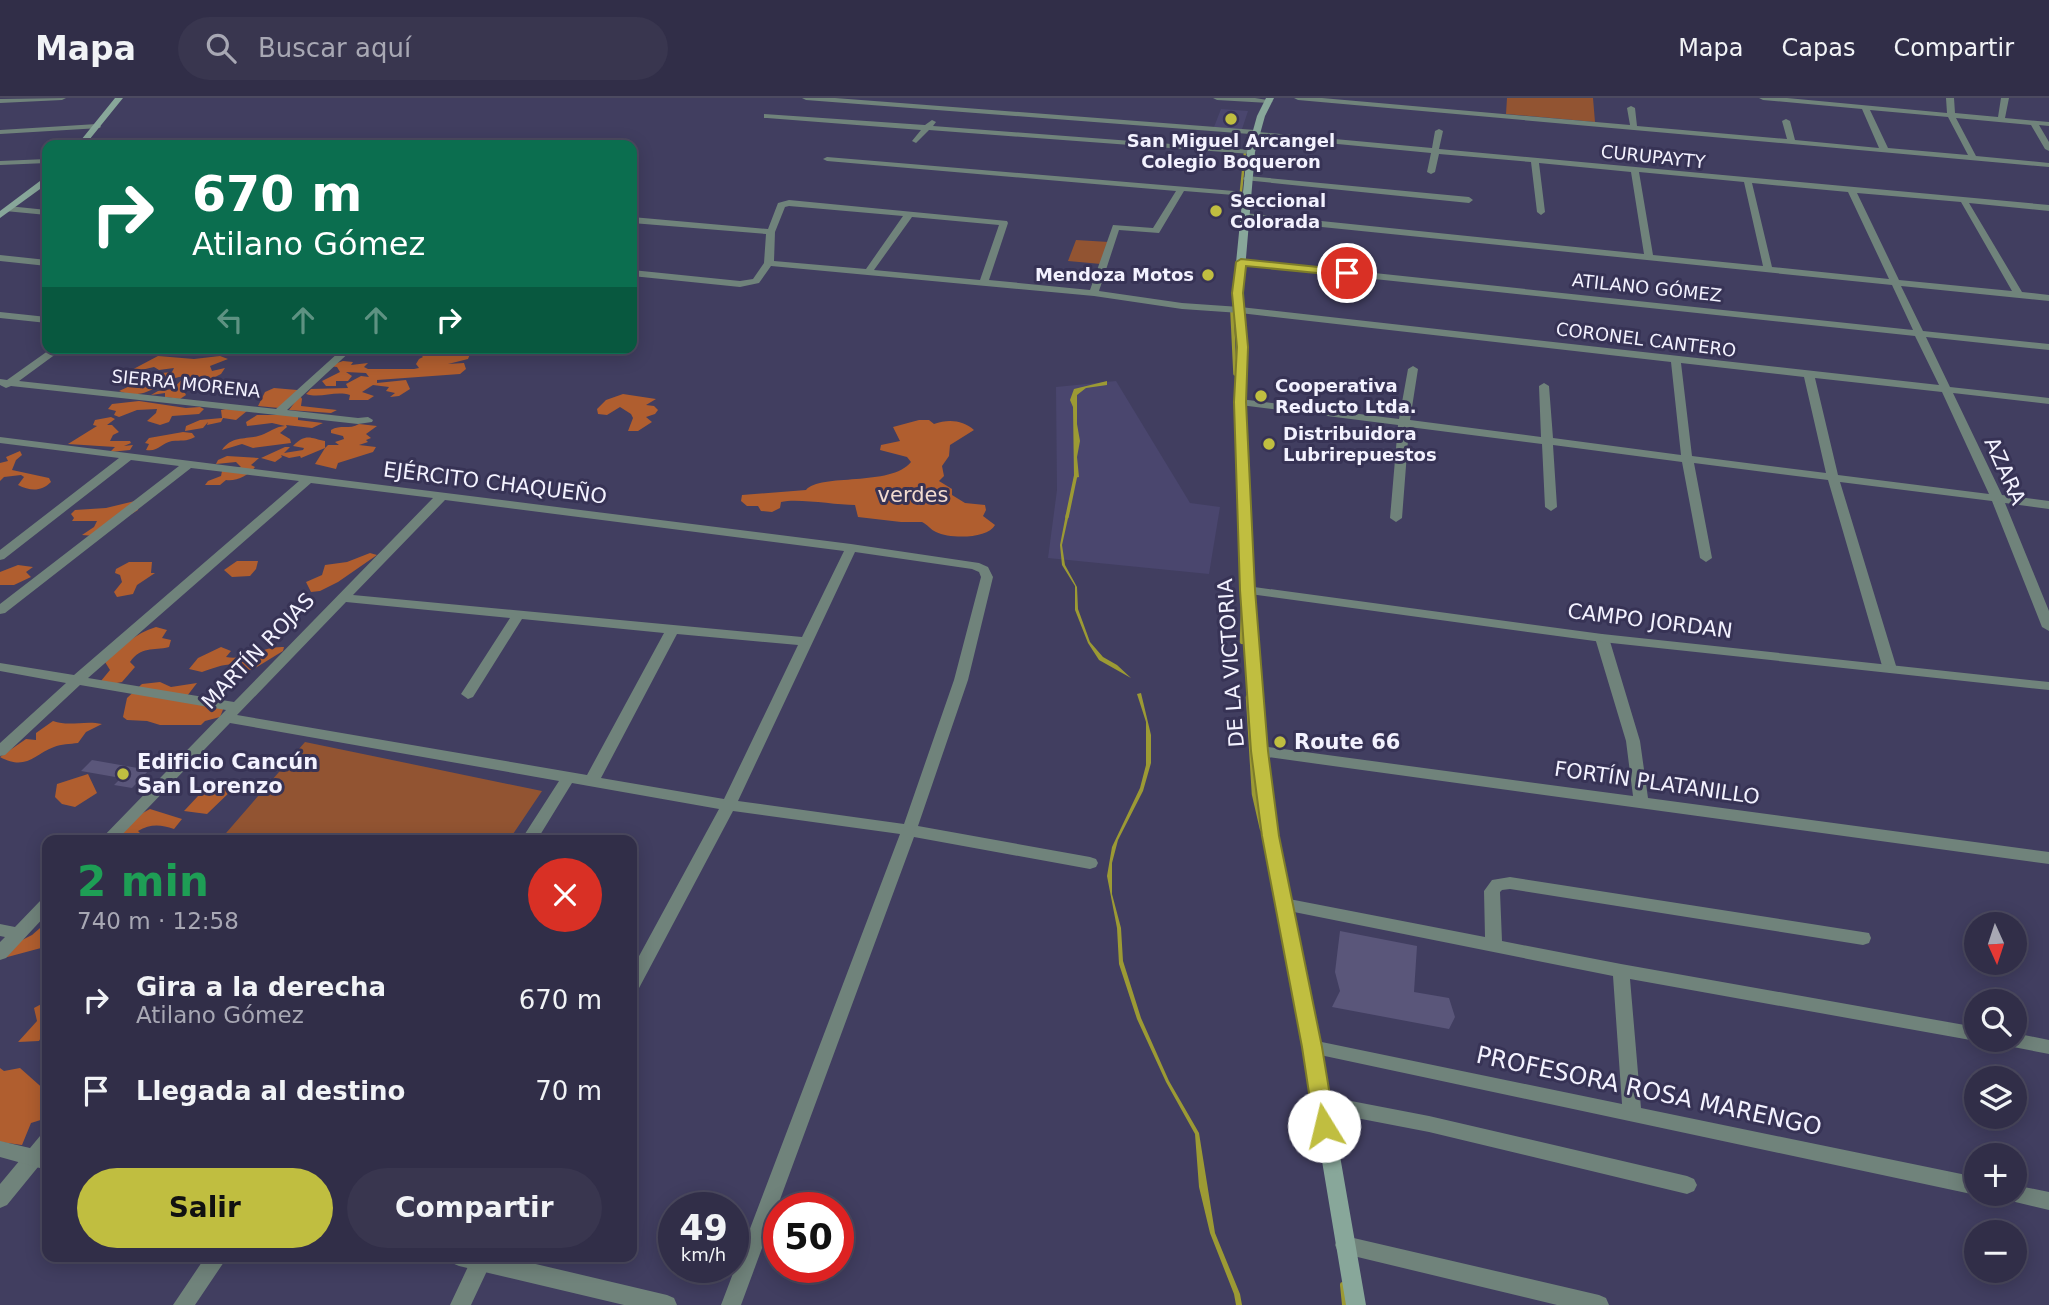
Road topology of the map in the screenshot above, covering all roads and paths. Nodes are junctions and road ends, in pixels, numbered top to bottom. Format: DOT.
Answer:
graph roads {
  1 [pos="62,98"];
  2 [pos="119,98"];
  3 [pos="806,98"];
  4 [pos="1217,98"];
  5 [pos="1298,98"];
  6 [pos="1390,98"];
  7 [pos="1763,98"];
  8 [pos="1950,98"];
  9 [pos="2005,98"];
  10 [pos="835,100"];
  11 [pos="1270,100"];
  12 [pos="0,101"];
  13 [pos="1865,107"];
  14 [pos="944,108"];
  15 [pos="1631,108"];
  16 [pos="1418,109"];
  17 [pos="1951,115"];
  18 [pos="768,116"];
  19 [pos="819,119"];
  20 [pos="2001,120"];
  21 [pos="1786,121"];
  22 [pos="2034,123"];
  23 [pos="2049,124"];
  24 [pos="97,126"];
  25 [pos="928,127"];
  26 [pos="1633,128"];
  27 [pos="1439,131"];
  28 [pos="0,132"];
  29 [pos="1254,133"];
  30 [pos="85,140"];
  31 [pos="916,141"];
  32 [pos="1791,141"];
  33 [pos="1884,149"];
  34 [pos="2049,149"];
  35 [pos="1434,151"];
  36 [pos="1251,152"];
  37 [pos="1973,157"];
  38 [pos="827,159"];
  39 [pos="42,161"];
  40 [pos="1535,161"];
  41 [pos="0,163"];
  42 [pos="2049,165"];
  43 [pos="1635,171"];
  44 [pos="1431,172"];
  45 [pos="1247,178"];
  46 [pos="1748,182"];
  47 [pos="42,184"];
  48 [pos="1182,188"];
  49 [pos="1852,191"];
  50 [pos="1246,194"];
  51 [pos="1469,200"];
  52 [pos="1964,201"];
  53 [pos="2049,208"];
  54 [pos="4,212"];
  55 [pos="1541,212"];
  56 [pos="42,213"];
  57 [pos="910,214"];
  58 [pos="1244,216"];
  59 [pos="637,220"];
  60 [pos="771,232"];
  61 [pos="1649,257"];
  62 [pos="0,258"];
  63 [pos="42,262"];
  64 [pos="1241,262"];
  65 [pos="769,263"];
  66 [pos="1769,269"];
  67 [pos="869,271"];
  68 [pos="637,274"];
  69 [pos="1895,282"];
  70 [pos="983,283"];
  71 [pos="1094,293"];
  72 [pos="2018,294"];
  73 [pos="2049,298"];
  74 [pos="1240,310"];
  75 [pos="0,315"];
  76 [pos="42,319"];
  77 [pos="1921,333"];
  78 [pos="2049,347"];
  79 [pos="50,354"];
  80 [pos="343,354"];
  81 [pos="1676,361"];
  82 [pos="1413,369"];
  83 [pos="1809,376"];
  84 [pos="3,385"];
  85 [pos="1544,386"];
  86 [pos="1948,390"];
  87 [pos="2049,401"];
  88 [pos="1240,402"];
  89 [pos="279,412"];
  90 [pos="368,420"];
  91 [pos="1404,421"];
  92 [pos="0,440"];
  93 [pos="1546,440"];
  94 [pos="14,442"];
  95 [pos="0,451"];
  96 [pos="129,456"];
  97 [pos="1687,458"];
  98 [pos="189,464"];
  99 [pos="1833,477"];
  100 [pos="309,479"];
  101 [pos="442,496"];
  102 [pos="1997,498"];
  103 [pos="2049,505"];
  104 [pos="1551,507"];
  105 [pos="1396,518"];
  106 [pos="851,548"];
  107 [pos="0,556"];
  108 [pos="1706,558"];
  109 [pos="1247,590"];
  110 [pos="343,598"];
  111 [pos="0,610"];
  112 [pos="519,614"];
  113 [pos="2049,627"];
  114 [pos="673,629"];
  115 [pos="1602,638"];
  116 [pos="807,642"];
  117 [pos="0,667"];
  118 [pos="1890,669"];
  119 [pos="76,681"];
  120 [pos="2049,686"];
  121 [pos="468,694"];
  122 [pos="230,713"];
  123 [pos="0,751"];
  124 [pos="1260,751"];
  125 [pos="568,778"];
  126 [pos="591,782"];
  127 [pos="1641,802"];
  128 [pos="729,805"];
  129 [pos="909,830"];
  130 [pos="113,835"];
  131 [pos="532,835"];
  132 [pos="2049,858"];
  133 [pos="1090,863"];
  134 [pos="1284,904"];
  135 [pos="42,909"];
  136 [pos="0,930"];
  137 [pos="18,934"];
  138 [pos="1863,938"];
  139 [pos="1494,947"];
  140 [pos="0,953"];
  141 [pos="1621,971"];
  142 [pos="637,976"];
  143 [pos="1964,1032"];
  144 [pos="2027,1043"];
  145 [pos="2049,1046"];
  146 [pos="1312,1047"];
  147 [pos="1320,1103"];
  148 [pos="1632,1115"];
  149 [pos="0,1149"];
  150 [pos="41,1159"];
  151 [pos="1964,1184"];
  152 [pos="1687,1185"];
  153 [pos="2027,1197"];
  154 [pos="0,1199"];
  155 [pos="2049,1201"];
  156 [pos="1345,1245"];
  157 [pos="214,1262"];
  158 [pos="482,1262"];
  159 [pos="495,1262"];
  160 [pos="183,1305"];
  161 [pos="460,1305"];
  162 [pos="667,1305"];
  163 [pos="731,1305"];
  164 [pos="1356,1305"];
  165 [pos="1599,1305"];
  1 -- 12 [label="street"];
  2 -- 24 [label="main road"];
  3 -- 10 [label="street, CURUPAYTY"];
  4 -- 11 [label="street"];
  5 -- 16 [label="street"];
  6 -- 16 [label="street"];
  7 -- 13 [label="street"];
  8 -- 17 [label="street"];
  9 -- 20 [label="street"];
  10 -- 14 [label="street, CURUPAYTY"];
  10 -- 19 [label="street"];
  11 -- 29 [label="main road, DE LA VICTORIA"];
  13 -- 17 [label="street"];
  13 -- 33 [label="street"];
  14 -- 25 [label="street"];
  14 -- 29 [label="street, CURUPAYTY"];
  15 -- 26 [label="street"];
  16 -- 26 [label="street"];
  17 -- 20 [label="street"];
  17 -- 37 [label="street"];
  18 -- 19 [label="street"];
  19 -- 25 [label="street"];
  20 -- 22 [label="street"];
  21 -- 32 [label="street"];
  22 -- 23 [label="street"];
  22 -- 34 [label="street"];
  24 -- 28 [label="street"];
  24 -- 30 [label="main road"];
  25 -- 31 [label="street"];
  25 -- 36 [label="street"];
  26 -- 32 [label="street"];
  27 -- 35 [label="street"];
  29 -- 35 [label="street, CURUPAYTY"];
  29 -- 36 [label="main road, DE LA VICTORIA"];
  32 -- 33 [label="street"];
  33 -- 37 [label="street"];
  35 -- 40 [label="street, CURUPAYTY"];
  35 -- 44 [label="street"];
  36 -- 45 [label="main road, DE LA VICTORIA"];
  37 -- 42 [label="street"];
  38 -- 48 [label="street"];
  39 -- 41 [label="street"];
  40 -- 43 [label="street, CURUPAYTY"];
  40 -- 55 [label="street"];
  43 -- 46 [label="street, CURUPAYTY"];
  43 -- 61 [label="street"];
  45 -- 50 [label="main road, DE LA VICTORIA"];
  45 -- 51 [label="street"];
  46 -- 49 [label="street, CURUPAYTY"];
  46 -- 66 [label="street"];
  47 -- 54 [label="main road"];
  48 -- 50 [label="street"];
  48 -- 71 [label="street"];
  49 -- 52 [label="street, CURUPAYTY"];
  49 -- 69 [label="street"];
  50 -- 58 [label="main road, DE LA VICTORIA"];
  52 -- 53 [label="street, CURUPAYTY"];
  52 -- 72 [label="street"];
  54 -- 56 [label="street"];
  57 -- 60 [label="street"];
  57 -- 67 [label="street"];
  57 -- 70 [label="street"];
  58 -- 61 [label="street"];
  58 -- 64 [label="main road, DE LA VICTORIA"];
  59 -- 60 [label="street"];
  60 -- 65 [label="street"];
  61 -- 66 [label="street"];
  62 -- 63 [label="street"];
  64 -- 74 [label="main road, DE LA VICTORIA"];
  64 -- 77 [label="street, ATILANO GÓMEZ"];
  65 -- 67 [label="street, CORONEL CANTERO"];
  65 -- 68 [label="street"];
  66 -- 69 [label="street"];
  67 -- 70 [label="street, CORONEL CANTERO"];
  69 -- 72 [label="street"];
  69 -- 77 [label="street, AZARA"];
  70 -- 71 [label="street, CORONEL CANTERO"];
  71 -- 74 [label="street, CORONEL CANTERO"];
  72 -- 73 [label="street"];
  74 -- 81 [label="street, CORONEL CANTERO"];
  74 -- 88 [label="main road, DE LA VICTORIA"];
  75 -- 76 [label="street"];
  77 -- 78 [label="street, ATILANO GÓMEZ"];
  77 -- 86 [label="street, AZARA"];
  79 -- 84 [label="street"];
  80 -- 89 [label="street"];
  81 -- 83 [label="street, CORONEL CANTERO"];
  81 -- 97 [label="street"];
  82 -- 91 [label="street"];
  83 -- 86 [label="street, CORONEL CANTERO"];
  83 -- 99 [label="street"];
  84 -- 89 [label="street, SIERRA MORENA"];
  85 -- 93 [label="street"];
  86 -- 87 [label="street, CORONEL CANTERO"];
  86 -- 102 [label="street, AZARA"];
  88 -- 91 [label="street"];
  88 -- 109 [label="main road, DE LA VICTORIA"];
  89 -- 90 [label="street, SIERRA MORENA"];
  91 -- 93 [label="street"];
  91 -- 105 [label="street"];
  92 -- 94 [label="street, EJÉRCITO CHAQUEÑO"];
  93 -- 97 [label="street"];
  93 -- 104 [label="street"];
  94 -- 95 [label="street"];
  94 -- 96 [label="street, EJÉRCITO CHAQUEÑO"];
  96 -- 98 [label="street, EJÉRCITO CHAQUEÑO"];
  96 -- 107 [label="street"];
  97 -- 99 [label="street"];
  97 -- 108 [label="street"];
  98 -- 100 [label="street, EJÉRCITO CHAQUEÑO"];
  98 -- 111 [label="street"];
  99 -- 102 [label="street"];
  99 -- 118 [label="street"];
  100 -- 101 [label="street, EJÉRCITO CHAQUEÑO"];
  100 -- 119 [label="street"];
  101 -- 106 [label="street, EJÉRCITO CHAQUEÑO"];
  101 -- 110 [label="street, MARTÍN ROJAS"];
  102 -- 103 [label="street"];
  102 -- 113 [label="street, AZARA"];
  106 -- 116 [label="street"];
  106 -- 129 [label="street, EJÉRCITO CHAQUEÑO"];
  109 -- 115 [label="street, CAMPO JORDAN"];
  109 -- 124 [label="main road, DE LA VICTORIA"];
  110 -- 112 [label="street"];
  110 -- 122 [label="street, MARTÍN ROJAS"];
  112 -- 114 [label="street"];
  112 -- 121 [label="street"];
  114 -- 116 [label="street"];
  114 -- 126 [label="street"];
  115 -- 118 [label="street, CAMPO JORDAN"];
  115 -- 127 [label="street"];
  116 -- 128 [label="street"];
  117 -- 119 [label="street"];
  118 -- 120 [label="street, CAMPO JORDAN"];
  119 -- 122 [label="street"];
  119 -- 123 [label="street"];
  122 -- 125 [label="street"];
  122 -- 130 [label="street, MARTÍN ROJAS"];
  124 -- 127 [label="street, FORTÍN PLATANILLO"];
  124 -- 134 [label="main road, DE LA VICTORIA"];
  125 -- 126 [label="street"];
  125 -- 131 [label="street"];
  126 -- 128 [label="street"];
  127 -- 132 [label="street, FORTÍN PLATANILLO"];
  128 -- 129 [label="street"];
  128 -- 142 [label="street"];
  129 -- 133 [label="street"];
  129 -- 163 [label="street"];
  134 -- 139 [label="street"];
  134 -- 146 [label="main road, DE LA VICTORIA"];
  135 -- 137 [label="street"];
  136 -- 137 [label="street"];
  137 -- 140 [label="street"];
  138 -- 139 [label="street"];
  139 -- 141 [label="street"];
  141 -- 143 [label="street"];
  141 -- 148 [label="street"];
  144 -- 145 [label="street"];
  146 -- 147 [label="main road, DE LA VICTORIA"];
  146 -- 148 [label="street, PROFESORA ROSA MARENGO"];
  147 -- 152 [label="street"];
  147 -- 156 [label="main road, DE LA VICTORIA"];
  148 -- 151 [label="street, PROFESORA ROSA MARENGO"];
  149 -- 150 [label="street"];
  150 -- 154 [label="street"];
  153 -- 155 [label="street"];
  156 -- 164 [label="main road, DE LA VICTORIA"];
  156 -- 165 [label="street"];
  157 -- 160 [label="street"];
  158 -- 161 [label="street"];
  159 -- 162 [label="street"];
}
